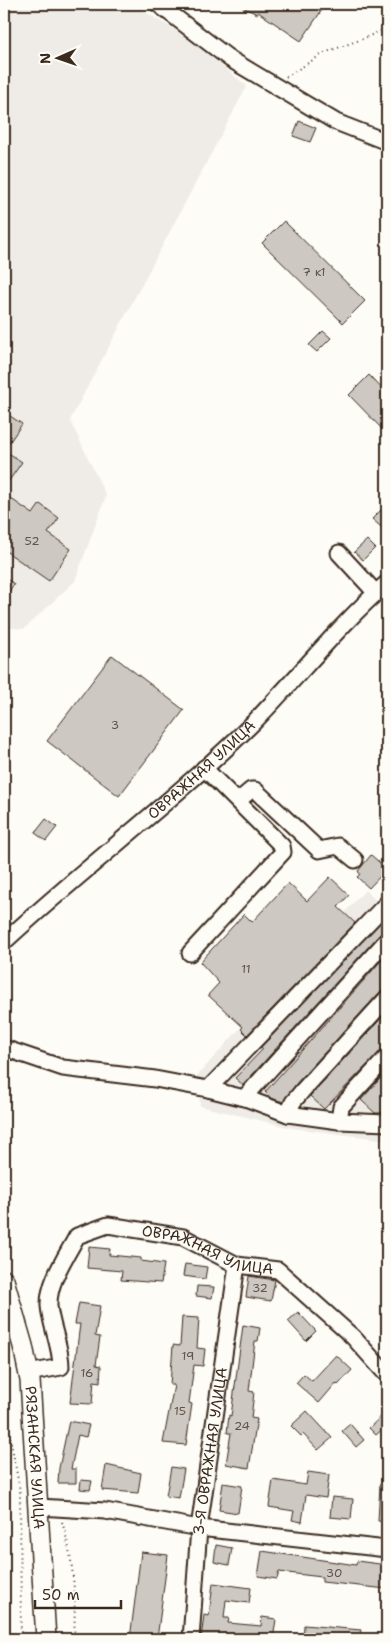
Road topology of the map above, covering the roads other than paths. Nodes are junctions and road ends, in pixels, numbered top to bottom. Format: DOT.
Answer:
graph roads {
  1 [pos="158,4"];
  2 [pos="387,142"];
  3 [pos="339,553"];
  4 [pos="381,588"];
  5 [pos="204,768"];
  6 [pos="238,801"];
  7 [pos="355,860"];
  8 [pos="387,903"];
  9 [pos="387,940"];
  10 [pos="4,942"];
  11 [pos="190,953"];
  12 [pos="387,998"];
  13 [pos="4,1048"];
  14 [pos="387,1057"];
  15 [pos="208,1089"];
  16 [pos="244,1098"];
  17 [pos="288,1114"];
  18 [pos="339,1121"];
  19 [pos="387,1123"];
  20 [pos="237,1265"];
  21 [pos="4,1280"];
  22 [pos="28,1373"];
  23 [pos="387,1375"];
  24 [pos="39,1507"];
  25 [pos="199,1528"];
  26 [pos="387,1550"];
  27 [pos="46,1639"];
  28 [pos="191,1639"];
  1 -- 2 [label="street"];
  3 -- 4 [label="street"];
  4 -- 5 [label="street, ОВРАЖНАЯ УЛИЦА"];
  5 -- 6 [label="street"];
  5 -- 10 [label="street, ОВРАЖНАЯ УЛИЦА"];
  6 -- 7 [label="street"];
  6 -- 11 [label="street"];
  8 -- 15 [label="street"];
  9 -- 16 [label="street"];
  12 -- 17 [label="street"];
  13 -- 15 [label="street"];
  14 -- 18 [label="street"];
  15 -- 16 [label="street"];
  16 -- 17 [label="street"];
  17 -- 18 [label="street"];
  18 -- 19 [label="street"];
  20 -- 22 [label="street, ОВРАЖНАЯ УЛИЦА"];
  20 -- 23 [label="street, ОВРАЖНАЯ УЛИЦА"];
  20 -- 25 [label="street, 3-Я ОВРАЖНАЯ УЛИЦА"];
  21 -- 22 [label="main road, РЯЗАНСКАЯ УЛИЦА"];
  22 -- 24 [label="main road, РЯЗАНСКАЯ УЛИЦА"];
  24 -- 25 [label="street"];
  24 -- 27 [label="main road, РЯЗАНСКАЯ УЛИЦА"];
  25 -- 26 [label="street"];
  25 -- 28 [label="street, 3-Я ОВРАЖНАЯ УЛИЦА"];
}
